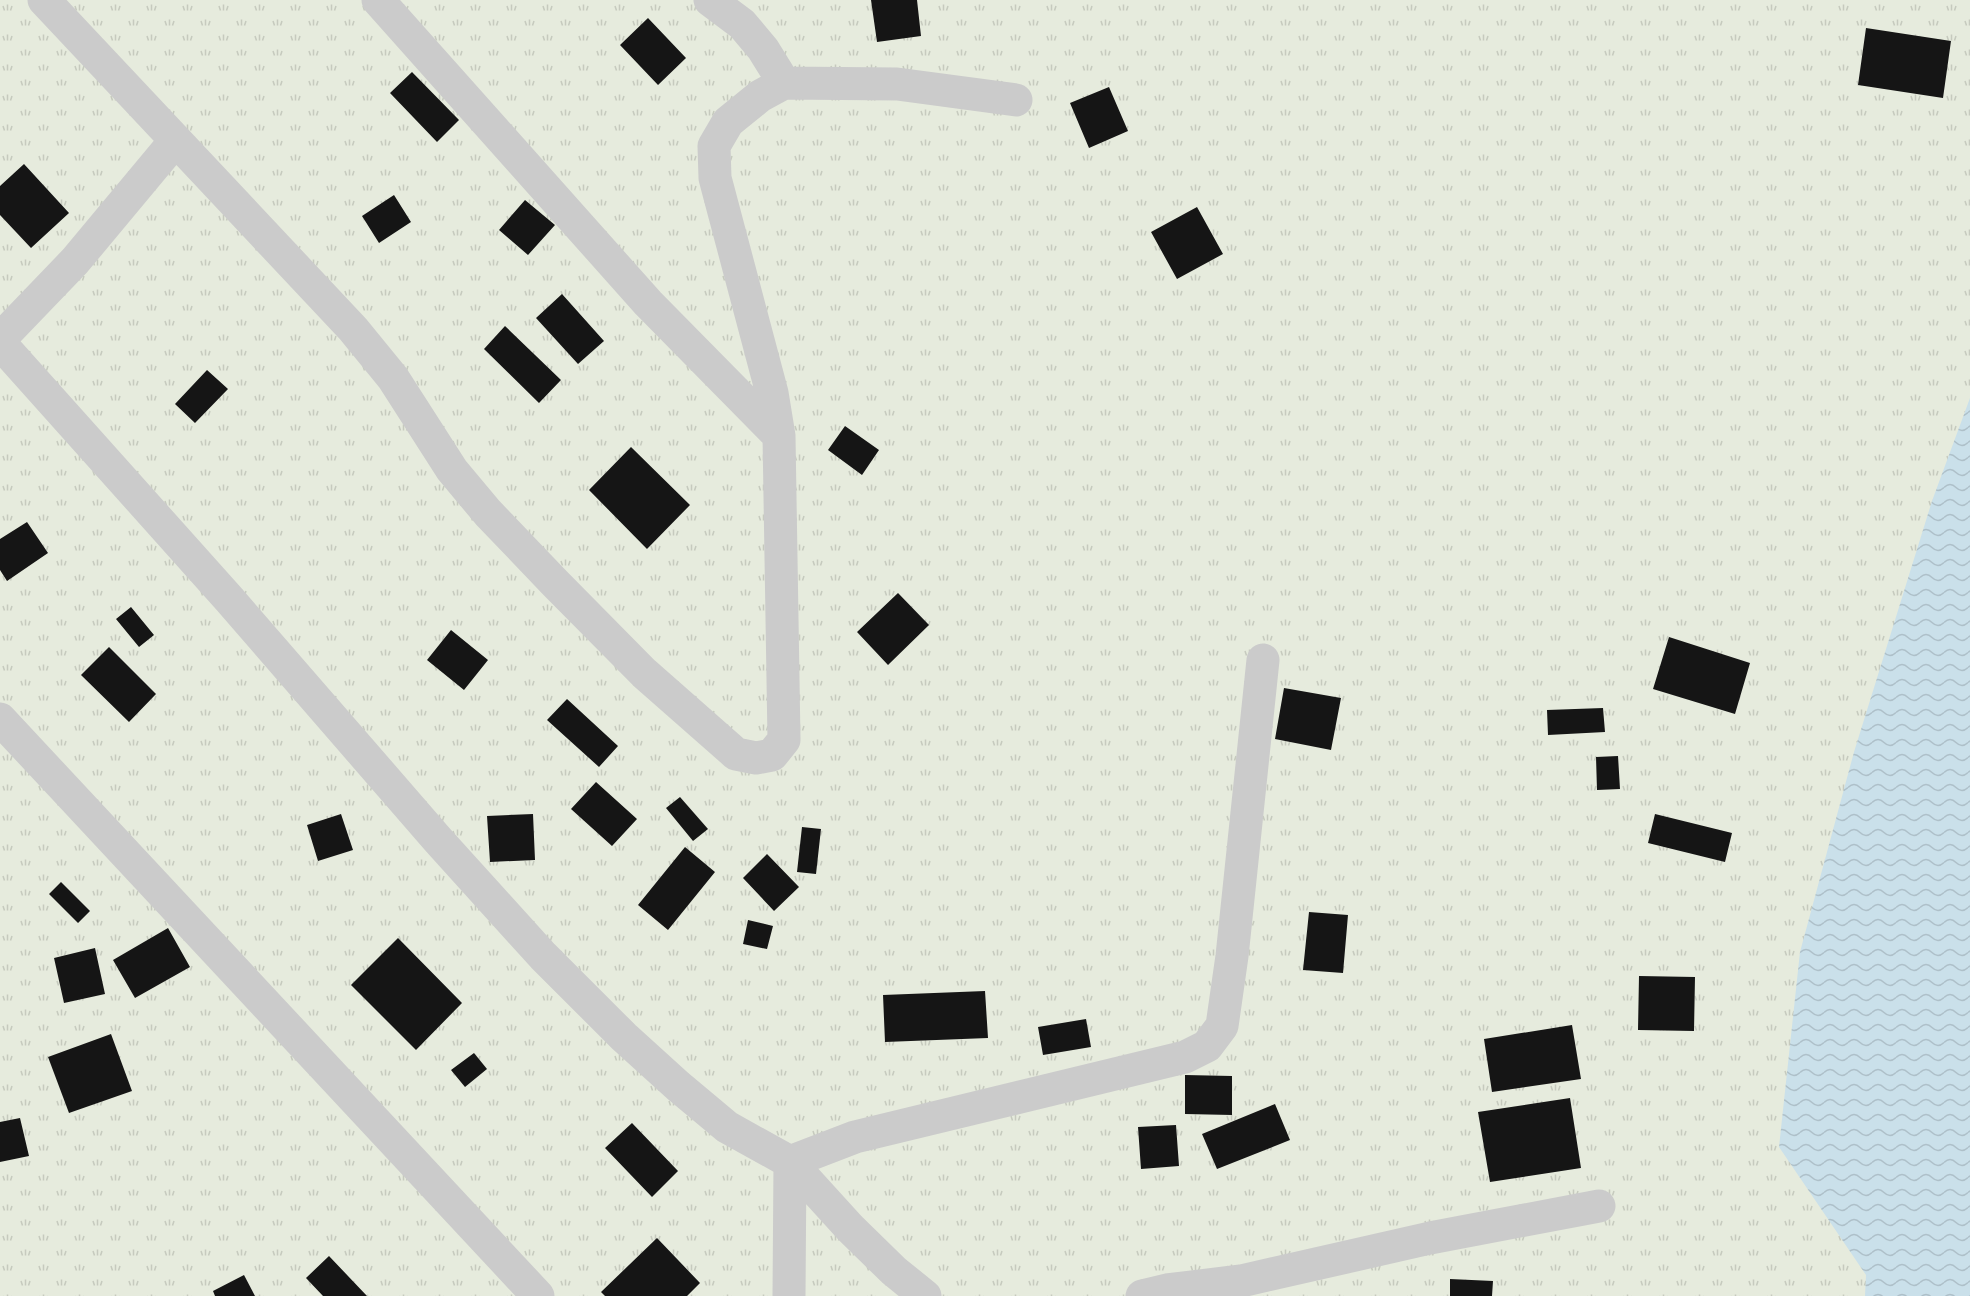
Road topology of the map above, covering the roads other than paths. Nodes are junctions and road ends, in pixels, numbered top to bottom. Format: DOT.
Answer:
graph roads {
  1 [pos="44,0"];
  2 [pos="378,0"];
  3 [pos="710,0"];
  4 [pos="747,12"];
  5 [pos="784,83"];
  6 [pos="1016,100"];
  7 [pos="175,141"];
  8 [pos="0,341"];
  9 [pos="779,436"];
  10 [pos="1263,660"];
  11 [pos="0,719"];
  12 [pos="790,1162"];
  13 [pos="1599,1206"];
  14 [pos="1242,1288"];
  15 [pos="538,1296"];
  16 [pos="789,1296"];
  17 [pos="924,1296"];
  18 [pos="1142,1296"];
  1 -- 7 [label="street"];
  2 -- 9 [label="street"];
  3 -- 4 [label="street"];
  4 -- 5 [label="street"];
  5 -- 6 [label="street"];
  5 -- 9 [label="street"];
  7 -- 8 [label="street"];
  7 -- 9 [label="street"];
  8 -- 12 [label="street"];
  10 -- 12 [label="street"];
  11 -- 15 [label="street"];
  12 -- 16 [label="street"];
  12 -- 17 [label="street"];
  13 -- 14 [label="street"];
  14 -- 18 [label="street"];
}
